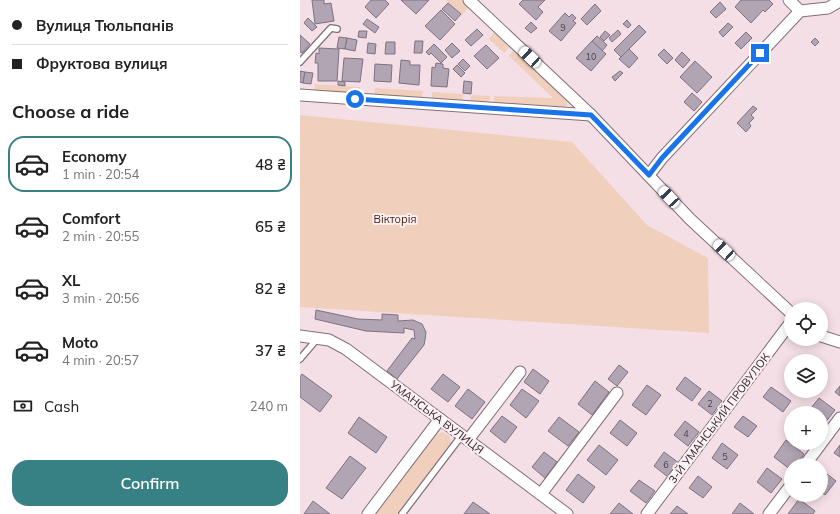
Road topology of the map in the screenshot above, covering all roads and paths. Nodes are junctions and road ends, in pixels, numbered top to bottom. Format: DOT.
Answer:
graph roads {
  1 [pos="469,0"];
  2 [pos="789,0"];
  3 [pos="840,1"];
  4 [pos="800,11"];
  5 [pos="337,29"];
  6 [pos="300,62"];
  7 [pos="300,95"];
  8 [pos="591,115"];
  9 [pos="649,175"];
  10 [pos="784,306"];
  11 [pos="784,331"];
  12 [pos="300,336"];
  13 [pos="828,338"];
  14 [pos="317,339"];
  15 [pos="840,342"];
  16 [pos="300,359"];
  17 [pos="520,372"];
  18 [pos="617,393"];
  19 [pos="840,418"];
  20 [pos="440,419"];
  21 [pos="465,438"];
  22 [pos="810,458"];
  23 [pos="541,494"];
  24 [pos="784,494"];
  25 [pos="368,514"];
  26 [pos="402,514"];
  27 [pos="567,514"];
  28 [pos="647,514"];
  29 [pos="769,514"];
  1 -- 8 [label="street"];
  2 -- 4 [label="street"];
  3 -- 4 [label="street"];
  4 -- 9 [label="street"];
  5 -- 6 [label="lane"];
  7 -- 8 [label="street"];
  8 -- 9 [label="street"];
  9 -- 10 [label="street"];
  11 -- 28 [label="street, 3-Й УМАНСЬКИЙ ПРОВУЛОК"];
  12 -- 14 [label="street, УМАНСЬКА ВУЛИЦЯ"];
  13 -- 15 [label="street"];
  14 -- 16 [label="lane"];
  14 -- 20 [label="street, УМАНСЬКА ВУЛИЦЯ"];
  17 -- 21 [label="street"];
  18 -- 23 [label="street"];
  19 -- 22 [label="street"];
  20 -- 21 [label="street, УМАНСЬКА ВУЛИЦЯ"];
  20 -- 25 [label="street"];
  21 -- 23 [label="street, УМАНСЬКА ВУЛИЦЯ"];
  21 -- 26 [label="lane"];
  23 -- 27 [label="street, УМАНСЬКА ВУЛИЦЯ"];
  24 -- 29 [label="street"];
}
